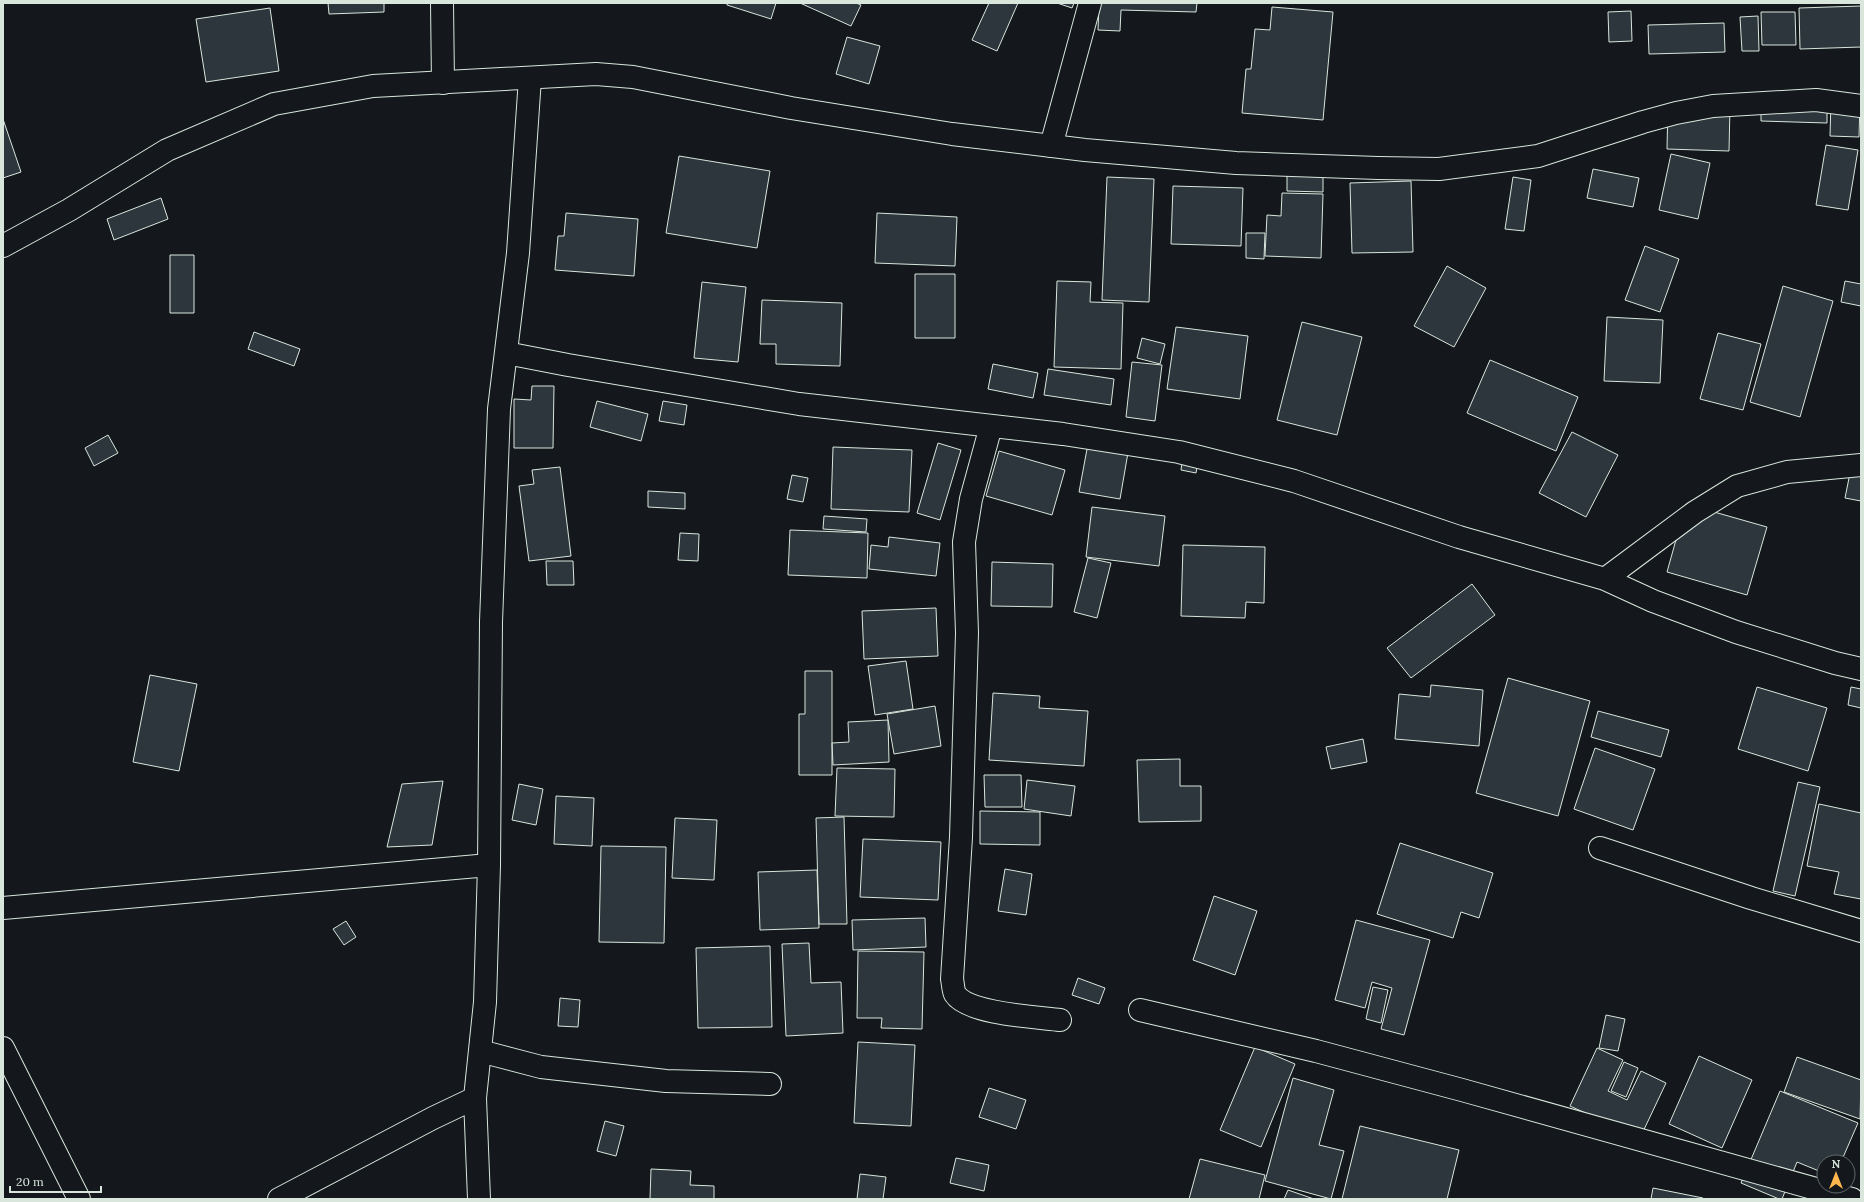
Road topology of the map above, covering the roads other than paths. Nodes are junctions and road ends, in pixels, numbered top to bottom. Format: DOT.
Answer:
graph roads {
  1 [pos="442,3"];
  2 [pos="1090,3"];
  3 [pos="530,78"];
  4 [pos="443,83"];
  5 [pos="1861,106"];
  6 [pos="1051,146"];
  7 [pos="3,246"];
  8 [pos="506,353"];
  9 [pos="991,426"];
  10 [pos="1861,465"];
  11 [pos="1605,579"];
  12 [pos="1861,669"];
  13 [pos="1600,848"];
  14 [pos="489,864"];
  15 [pos="3,908"];
  16 [pos="1861,931"];
  17 [pos="1140,1010"];
  18 [pos="1060,1020"];
  19 [pos="3,1048"];
  20 [pos="480,1051"];
  21 [pos="770,1084"];
  22 [pos="475,1098"];
  23 [pos="1861,1186"];
  24 [pos="79,1199"];
  25 [pos="279,1199"];
  26 [pos="479,1199"];
  27 [pos="1853,1199"];
  1 -- 4 [label="street"];
  2 -- 6 [label="street"];
  3 -- 4 [label="street"];
  3 -- 6 [label="street"];
  3 -- 8 [label="street"];
  4 -- 7 [label="street"];
  5 -- 6 [label="street"];
  8 -- 9 [label="street"];
  8 -- 14 [label="street"];
  9 -- 11 [label="street"];
  9 -- 18 [label="street"];
  10 -- 11 [label="street"];
  11 -- 12 [label="street"];
  13 -- 16 [label="street"];
  14 -- 15 [label="street"];
  14 -- 20 [label="street"];
  17 -- 27 [label="street"];
  19 -- 24 [label="street"];
  20 -- 21 [label="street"];
  20 -- 22 [label="street"];
  22 -- 25 [label="street"];
  22 -- 26 [label="street"];
  23 -- 27 [label="street"];
}
